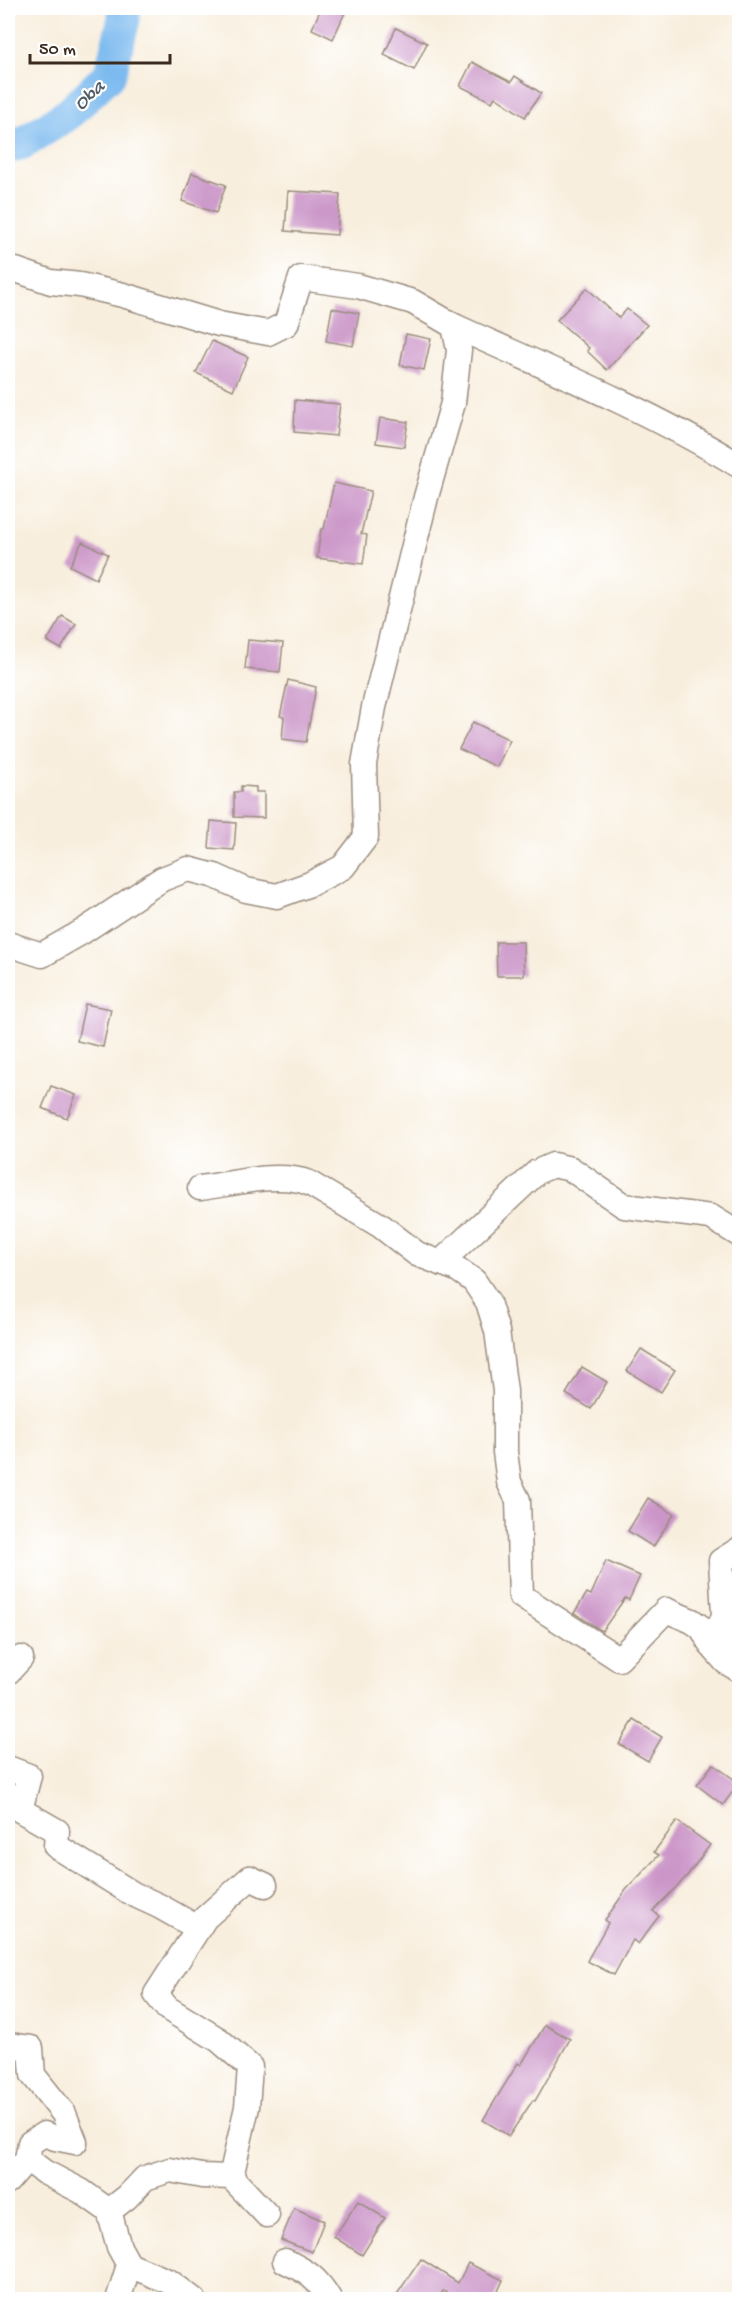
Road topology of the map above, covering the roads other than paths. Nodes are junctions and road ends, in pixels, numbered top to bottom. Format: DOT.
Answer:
graph roads {
  1 [pos="8,270"];
  2 [pos="454,326"];
  3 [pos="740,466"];
  4 [pos="8,944"];
  5 [pos="200,1188"];
  6 [pos="740,1235"];
  7 [pos="440,1263"];
  8 [pos="740,1550"];
  9 [pos="733,1666"];
  10 [pos="8,1768"];
  11 [pos="265,1885"];
  12 [pos="198,1928"];
  13 [pos="8,2045"];
  14 [pos="27,2159"];
  15 [pos="231,2177"];
  16 [pos="8,2181"];
  17 [pos="109,2211"];
  18 [pos="267,2215"];
  19 [pos="285,2261"];
  20 [pos="129,2265"];
  21 [pos="118,2300"];
  22 [pos="194,2300"];
  23 [pos="330,2300"];
  1 -- 2 [label="street"];
  2 -- 3 [label="street"];
  2 -- 4 [label="street"];
  5 -- 7 [label="street"];
  6 -- 7 [label="street"];
  7 -- 9 [label="street"];
  8 -- 9 [label="street"];
  10 -- 12 [label="street"];
  11 -- 12 [label="street"];
  12 -- 15 [label="street"];
  13 -- 14 [label="street"];
  14 -- 16 [label="street"];
  14 -- 17 [label="street"];
  15 -- 17 [label="street"];
  15 -- 18 [label="street"];
  17 -- 20 [label="street"];
  19 -- 23 [label="street"];
  20 -- 21 [label="street"];
  20 -- 22 [label="street"];
}
